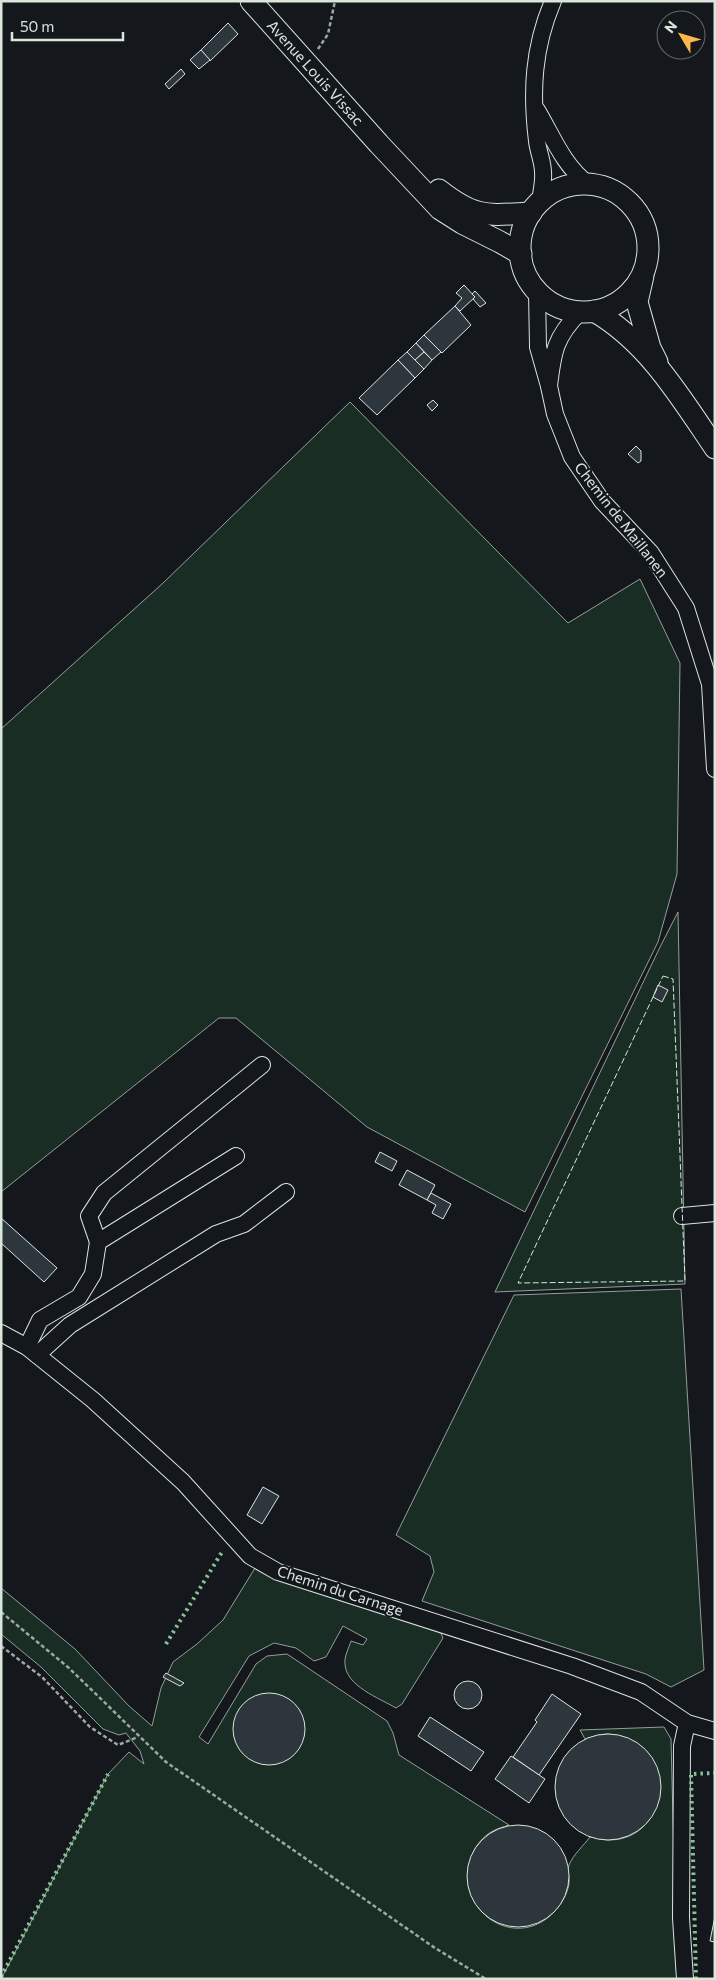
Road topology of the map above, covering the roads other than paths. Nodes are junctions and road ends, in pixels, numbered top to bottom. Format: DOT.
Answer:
graph roads {
  1 [pos="251,1"];
  2 [pos="553,1"];
  3 [pos="536,109"];
  4 [pos="379,144"];
  5 [pos="588,184"];
  6 [pos="536,208"];
  7 [pos="521,254"];
  8 [pos="645,268"];
  9 [pos="538,292"];
  10 [pos="587,312"];
  11 [pos="660,369"];
  12 [pos="549,386"];
  13 [pos="715,448"];
  14 [pos="715,769"];
  15 [pos="262,1065"];
  16 [pos="236,1156"];
  17 [pos="286,1192"];
  18 [pos="715,1213"];
  19 [pos="682,1216"];
  20 [pos="98,1242"];
  21 [pos="1,1333"];
  22 [pos="32,1351"];
  23 [pos="687,1723"];
  24 [pos="715,1731"];
  25 [pos="685,1979"];
  1 -- 4 [label="main road, Avenue Louis Vissac"];
  2 -- 3 [label="street"];
  3 -- 5 [label="street"];
  3 -- 6 [label="street"];
  4 -- 6 [label="main road, Avenue Louis Vissac"];
  4 -- 7 [label="main road, Avenue Louis Vissac"];
  5 -- 6 [label="main road"];
  5 -- 8 [label="main road"];
  6 -- 7 [label="main road"];
  7 -- 9 [label="main road"];
  8 -- 10 [label="main road"];
  8 -- 11 [label="main road"];
  9 -- 10 [label="main road"];
  9 -- 12 [label="street, Chemin de Maillanen"];
  10 -- 11 [label="main road"];
  10 -- 12 [label="street"];
  11 -- 13 [label="main road"];
  12 -- 14 [label="street, Chemin de Maillanen"];
  15 -- 20 [label="street"];
  16 -- 20 [label="street"];
  17 -- 22 [label="street"];
  18 -- 19 [label="street"];
  20 -- 22 [label="street"];
  21 -- 22 [label="street, Chemin du Carnage"];
  22 -- 23 [label="street, Chemin du Carnage"];
  23 -- 24 [label="street, Chemin du Carnage"];
  23 -- 25 [label="street"];
}
